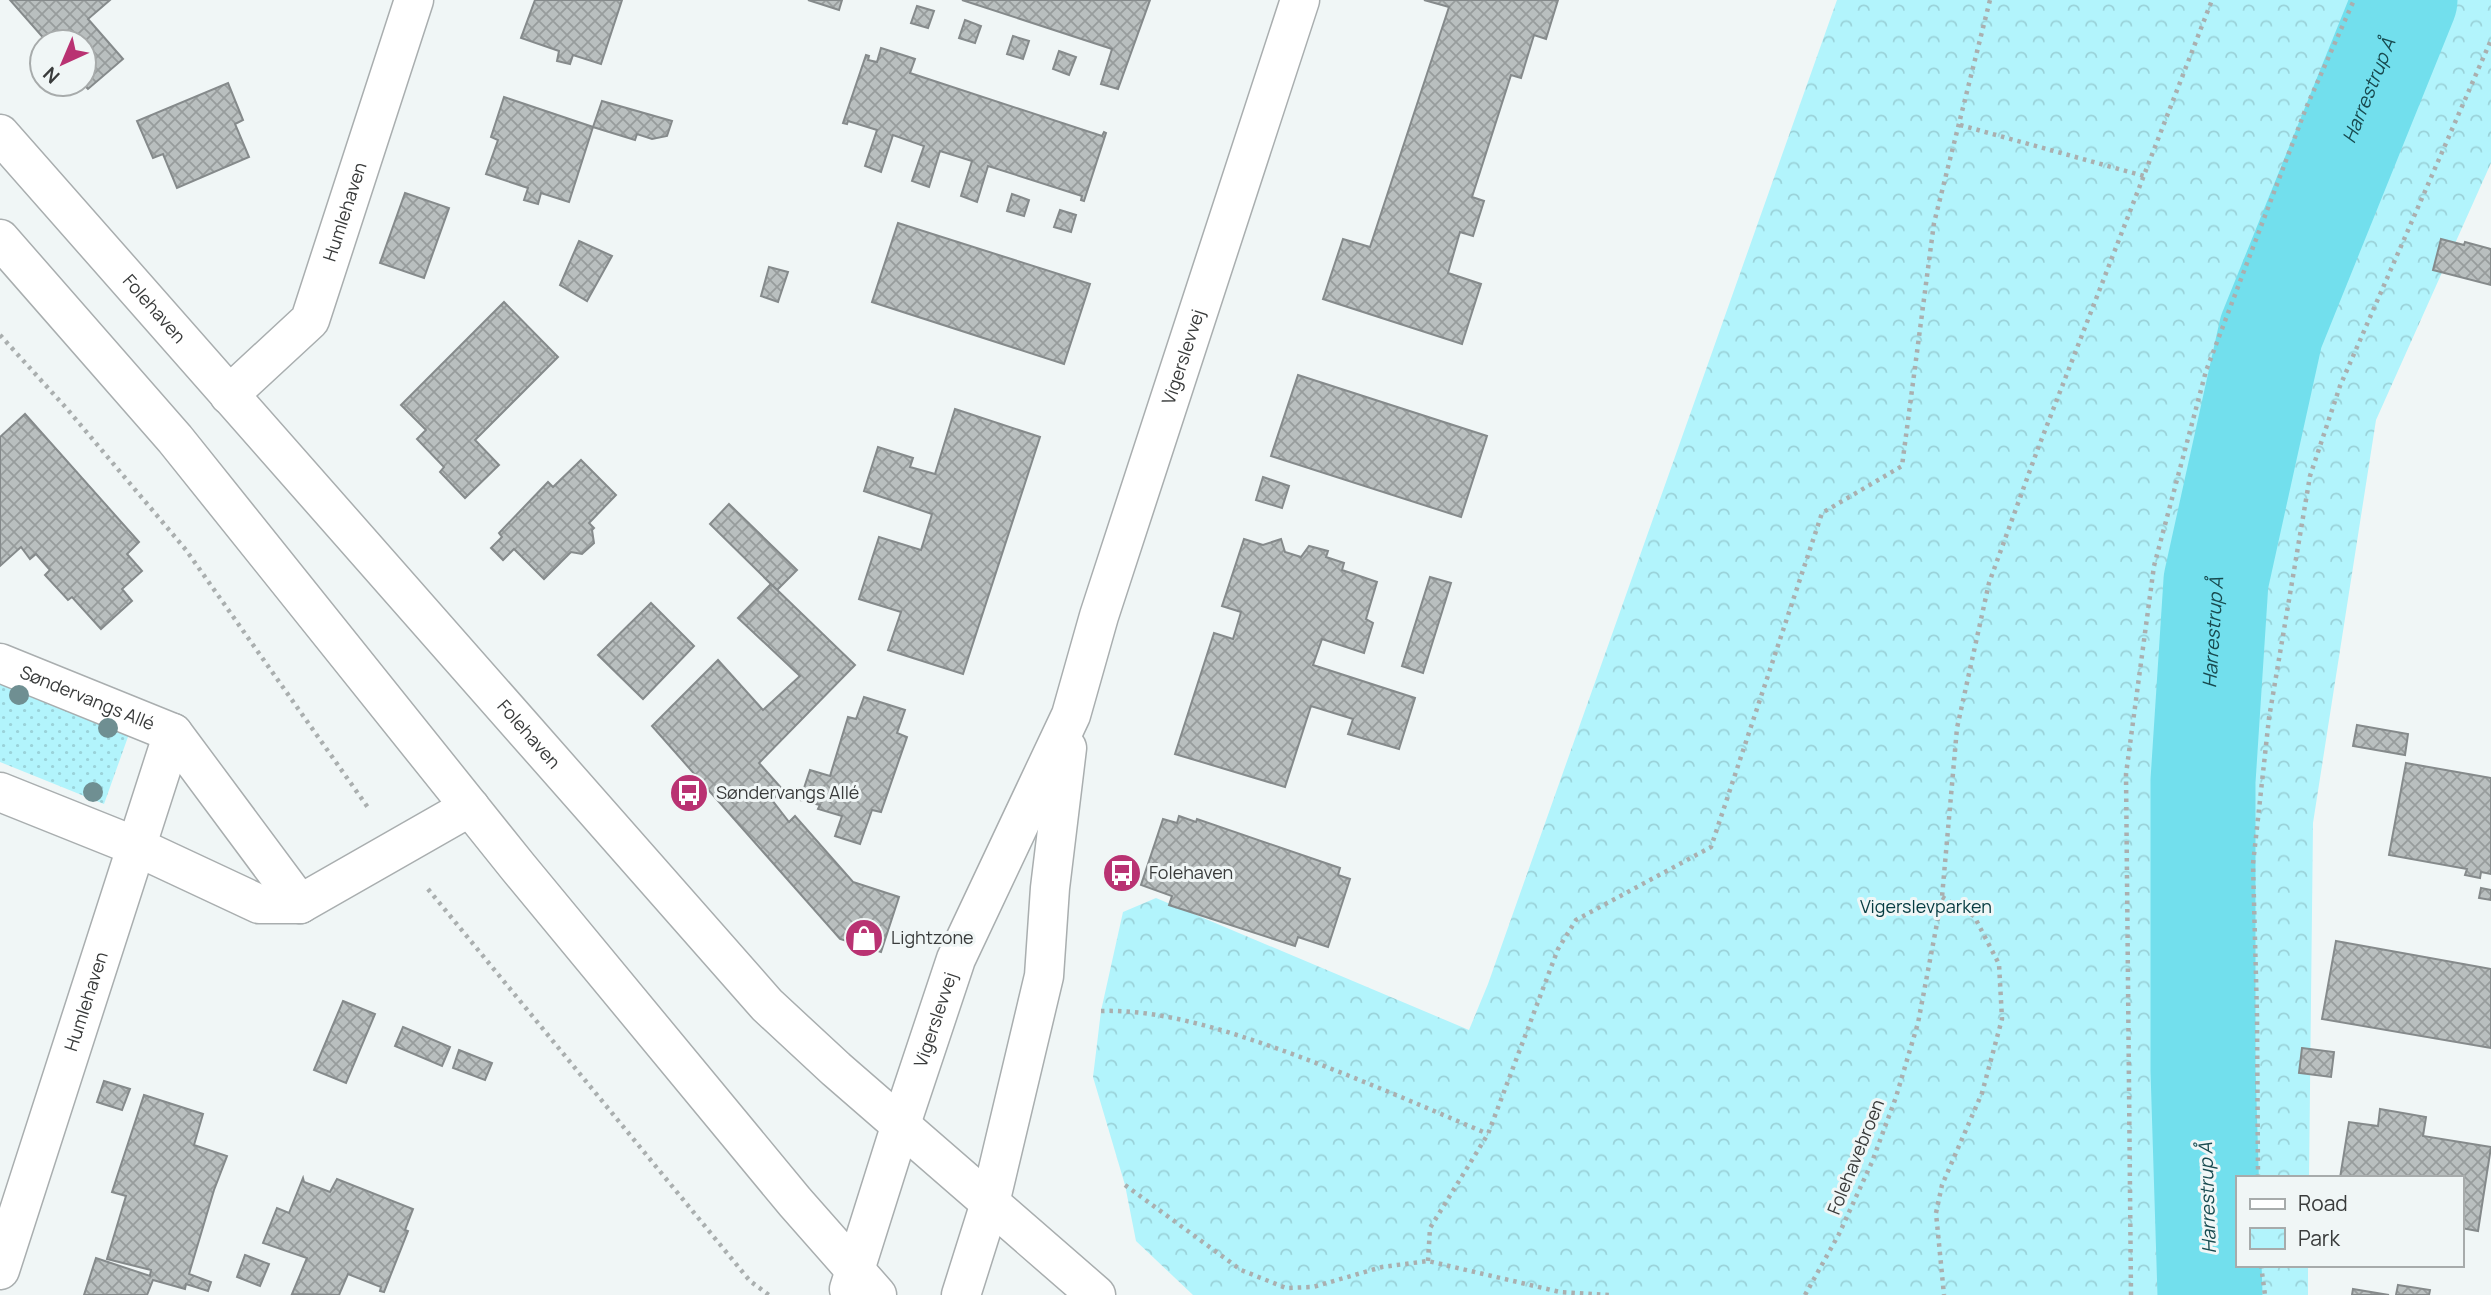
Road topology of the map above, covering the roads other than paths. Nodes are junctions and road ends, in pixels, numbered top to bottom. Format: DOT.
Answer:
graph roads {
  1 [pos="414,0"];
  2 [pos="1300,0"];
  3 [pos="0,134"];
  4 [pos="0,239"];
  5 [pos="229,395"];
  6 [pos="0,663"];
  7 [pos="1071,715"];
  8 [pos="173,733"];
  9 [pos="0,792"];
  10 [pos="470,807"];
  11 [pos="135,846"];
  12 [pos="300,904"];
  13 [pos="901,1125"];
  14 [pos="990,1203"];
  15 [pos="0,1270"];
  16 [pos="860,1287"];
  17 [pos="961,1295"];
  18 [pos="1096,1295"];
  1 -- 5 [label="street, Humlehaven"];
  2 -- 7 [label="street, Vigerslevvej"];
  3 -- 5 [label="street, Folehaven"];
  4 -- 10 [label="street"];
  5 -- 13 [label="street, Folehaven"];
  6 -- 8 [label="street, Søndervangs Allé"];
  7 -- 13 [label="street, Vigerslevvej"];
  7 -- 14 [label="street, Vigerslevvej"];
  8 -- 11 [label="street, Humlehaven"];
  8 -- 12 [label="street, Søndervangs Allé"];
  9 -- 11 [label="street"];
  10 -- 12 [label="street"];
  10 -- 16 [label="street"];
  11 -- 12 [label="street"];
  11 -- 15 [label="street, Humlehaven"];
  13 -- 14 [label="street, Folehaven"];
  13 -- 16 [label="street, Vigerslevvej"];
  14 -- 17 [label="street, Vigerslevvej"];
  14 -- 18 [label="street, Folehaven"];
}
